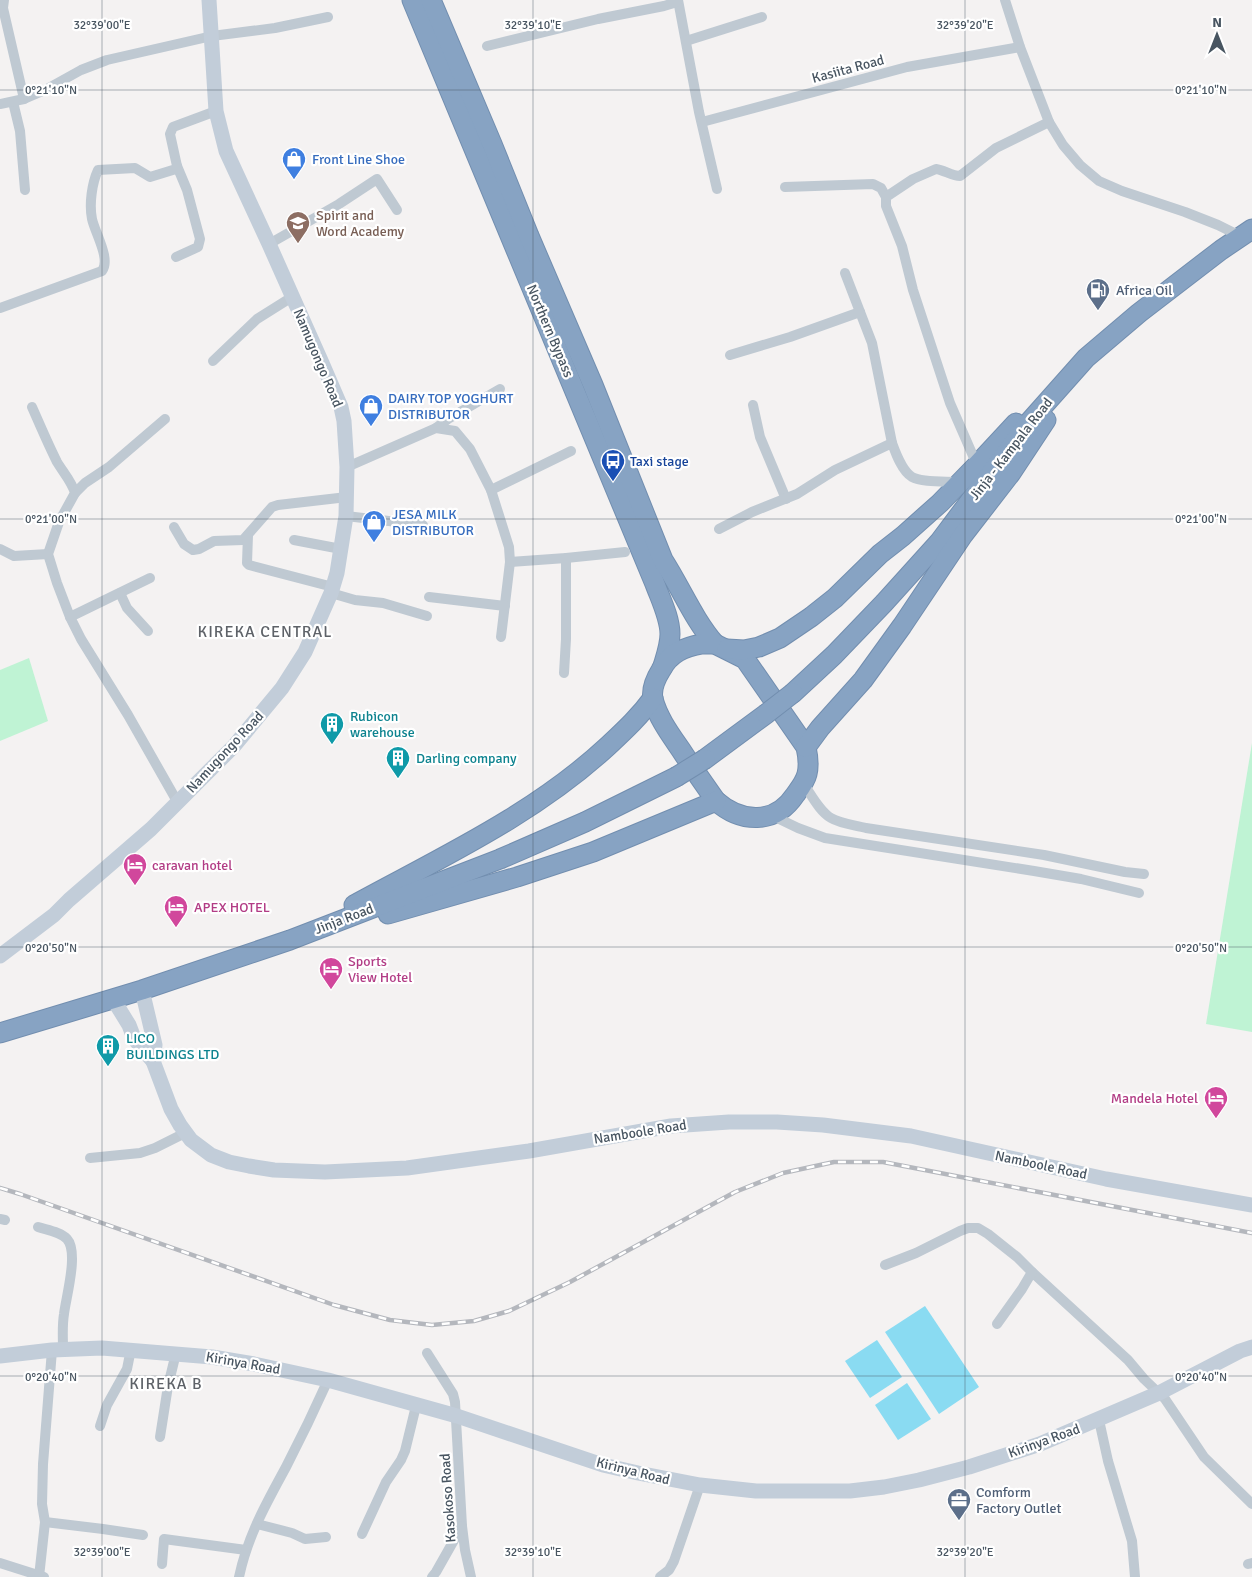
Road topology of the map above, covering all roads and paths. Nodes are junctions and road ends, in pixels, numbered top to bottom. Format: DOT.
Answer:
graph roads {
  1 [pos="4,0"];
  2 [pos="209,0"];
  3 [pos="412,0"];
  4 [pos="431,0"];
  5 [pos="678,0"];
  6 [pos="1005,0"];
  7 [pos="328,17"];
  8 [pos="762,17"];
  9 [pos="212,36"];
  10 [pos="686,41"];
  11 [pos="487,46"];
  12 [pos="1020,47"];
  13 [pos="24,99"];
  14 [pos="13,102"];
  15 [pos="0,104"];
  16 [pos="216,111"];
  17 [pos="702,122"];
  18 [pos="1049,122"];
  19 [pos="177,166"];
  20 [pos="785,187"];
  21 [pos="717,189"];
  22 [pos="25,190"];
  23 [pos="886,197"];
  24 [pos="397,210"];
  25 [pos="1246,233"];
  26 [pos="269,244"];
  27 [pos="176,257"];
  28 [pos="845,273"];
  29 [pos="292,297"];
  30 [pos="0,308"];
  31 [pos="860,312"];
  32 [pos="730,355"];
  33 [pos="1086,358"];
  34 [pos="213,361"];
  35 [pos="500,388"];
  36 [pos="753,405"];
  37 [pos="32,407"];
  38 [pos="165,419"];
  39 [pos="436,428"];
  40 [pos="892,443"];
  41 [pos="571,451"];
  42 [pos="977,465"];
  43 [pos="347,467"];
  44 [pos="960,482"];
  45 [pos="491,490"];
  46 [pos="75,493"];
  47 [pos="347,497"];
  48 [pos="786,499"];
  49 [pos="346,516"];
  50 [pos="423,525"];
  51 [pos="174,526"];
  52 [pos="719,529"];
  53 [pos="248,535"];
  54 [pos="294,540"];
  55 [pos="0,549"];
  56 [pos="341,549"];
  57 [pos="625,552"];
  58 [pos="48,554"];
  59 [pos="566,558"];
  60 [pos="510,562"];
  61 [pos="150,578"];
  62 [pos="332,590"];
  63 [pos="120,593"];
  64 [pos="429,597"];
  65 [pos="505,606"];
  66 [pos="427,616"];
  67 [pos="70,617"];
  68 [pos="148,631"];
  69 [pos="501,637"];
  70 [pos="720,647"];
  71 [pos="663,666"];
  72 [pos="564,673"];
  73 [pos="653,698"];
  74 [pos="766,714"];
  75 [pos="806,748"];
  76 [pos="803,783"];
  77 [pos="716,801"];
  78 [pos="178,803"];
  79 [pos="772,815"];
  80 [pos="1144,874"];
  81 [pos="1139,893"];
  82 [pos="290,940"];
  83 [pos="0,956"];
  84 [pos="142,990"];
  85 [pos="113,999"];
  86 [pos="0,1033"];
  87 [pos="154,1061"];
  88 [pos="185,1133"];
  89 [pos="90,1158"];
  90 [pos="1252,1206"];
  91 [pos="38,1228"];
  92 [pos="885,1265"];
  93 [pos="1032,1272"];
  94 [pos="996,1324"];
  95 [pos="1252,1346"];
  96 [pos="57,1349"];
  97 [pos="131,1349"];
  98 [pos="176,1353"];
  99 [pos="427,1354"];
  100 [pos="0,1356"];
  101 [pos="328,1380"];
  102 [pos="1159,1393"];
  103 [pos="416,1406"];
  104 [pos="457,1416"];
  105 [pos="1099,1420"];
  106 [pos="100,1426"];
  107 [pos="160,1437"];
  108 [pos="700,1485"];
  109 [pos="1252,1504"];
  110 [pos="45,1522"];
  111 [pos="256,1524"];
  112 [pos="462,1526"];
  113 [pos="362,1534"];
  114 [pos="143,1535"];
  115 [pos="326,1537"];
  116 [pos="246,1550"];
  117 [pos="0,1562"];
  118 [pos="162,1564"];
  119 [pos="41,1576"];
  120 [pos="239,1577"];
  121 [pos="432,1577"];
  122 [pos="471,1577"];
  123 [pos="660,1577"];
  124 [pos="1135,1577"];
  1 -- 13 [label="street"];
  2 -- 9 [label="main road, Namugongo Road"];
  3 -- 71 [label="highway, Northern Bypass"];
  4 -- 70 [label="highway, Northern Bypass"];
  5 -- 10 [label="street"];
  5 -- 11 [label="street"];
  6 -- 12 [label="street"];
  7 -- 9 [label="street"];
  8 -- 10 [label="street"];
  9 -- 13 [label="street"];
  9 -- 16 [label="main road, Namugongo Road"];
  10 -- 17 [label="street"];
  12 -- 17 [label="street, Kasiita Road"];
  12 -- 18 [label="street"];
  13 -- 14 [label="street"];
  14 -- 15 [label="street"];
  14 -- 22 [label="street"];
  16 -- 19 [label="street"];
  16 -- 26 [label="main road, Namugongo Road"];
  17 -- 21 [label="street"];
  18 -- 23 [label="street"];
  18 -- 25 [label="street"];
  19 -- 27 [label="street"];
  19 -- 30 [label="street"];
  20 -- 23 [label="street"];
  23 -- 42 [label="street"];
  24 -- 26 [label="street"];
  25 -- 33 [label="highway, Jinja - Kampala Road"];
  26 -- 29 [label="main road, Namugongo Road"];
  28 -- 31 [label="street"];
  29 -- 34 [label="street"];
  29 -- 43 [label="main road, Namugongo Road"];
  31 -- 32 [label="street"];
  31 -- 40 [label="street"];
  33 -- 42 [label="highway"];
  33 -- 74 [label="highway, Jinja - Kampala Road, bridge"];
  33 -- 75 [label="highway"];
  35 -- 39 [label="street"];
  36 -- 48 [label="street"];
  37 -- 46 [label="street"];
  38 -- 46 [label="street"];
  39 -- 43 [label="street"];
  39 -- 45 [label="street"];
  40 -- 44 [label="street"];
  40 -- 48 [label="street"];
  41 -- 45 [label="street"];
  42 -- 44 [label="highway"];
  43 -- 47 [label="main road, Namugongo Road"];
  44 -- 70 [label="highway"];
  45 -- 60 [label="street"];
  46 -- 58 [label="street"];
  47 -- 49 [label="main road, Namugongo Road"];
  47 -- 53 [label="street"];
  48 -- 52 [label="street"];
  49 -- 50 [label="street"];
  49 -- 56 [label="main road, Namugongo Road"];
  51 -- 53 [label="street"];
  53 -- 62 [label="street"];
  54 -- 56 [label="street"];
  55 -- 58 [label="street"];
  56 -- 62 [label="main road, Namugongo Road"];
  57 -- 59 [label="street"];
  58 -- 67 [label="street"];
  59 -- 60 [label="street"];
  59 -- 72 [label="street"];
  60 -- 65 [label="street"];
  61 -- 63 [label="street"];
  62 -- 66 [label="street"];
  62 -- 78 [label="main road, Namugongo Road"];
  63 -- 67 [label="street"];
  63 -- 68 [label="street"];
  64 -- 65 [label="street"];
  65 -- 69 [label="street"];
  67 -- 78 [label="street"];
  70 -- 71 [label="highway"];
  70 -- 75 [label="highway"];
  71 -- 73 [label="highway"];
  73 -- 77 [label="highway"];
  73 -- 82 [label="highway"];
  74 -- 82 [label="highway, Jinja Road, bridge"];
  75 -- 76 [label="highway"];
  76 -- 79 [label="highway"];
  76 -- 80 [label="street"];
  77 -- 79 [label="highway"];
  77 -- 82 [label="highway"];
  78 -- 83 [label="main road, Namugongo Road"];
  79 -- 81 [label="street"];
  82 -- 84 [label="highway, Jinja Road"];
  84 -- 85 [label="highway, Jinja Road"];
  84 -- 87 [label="main road, Namboole Road"];
  85 -- 86 [label="highway, Jinja Road"];
  85 -- 87 [label="main road"];
  87 -- 88 [label="main road, Namboole Road"];
  88 -- 89 [label="street"];
  88 -- 90 [label="main road, Namboole Road"];
  91 -- 96 [label="street"];
  92 -- 93 [label="street"];
  93 -- 94 [label="street"];
  93 -- 102 [label="street"];
  95 -- 102 [label="main road, Kirinya Road"];
  96 -- 97 [label="main road, Kirinya Road"];
  96 -- 100 [label="main road, Kirinya Road"];
  96 -- 110 [label="street"];
  97 -- 98 [label="main road, Kirinya Road"];
  97 -- 106 [label="street"];
  98 -- 101 [label="main road, Kirinya Road"];
  98 -- 107 [label="street"];
  99 -- 104 [label="street, Kasokoso Road"];
  101 -- 103 [label="main road, Kirinya Road"];
  101 -- 111 [label="street"];
  102 -- 105 [label="main road, Kirinya Road"];
  102 -- 109 [label="street"];
  103 -- 104 [label="main road, Kirinya Road"];
  103 -- 113 [label="street"];
  104 -- 108 [label="main road, Kirinya Road"];
  104 -- 112 [label="street, Kasokoso Road"];
  105 -- 108 [label="main road, Kirinya Road"];
  105 -- 124 [label="street"];
  108 -- 123 [label="street"];
  110 -- 114 [label="street"];
  110 -- 119 [label="street"];
  111 -- 115 [label="street"];
  111 -- 116 [label="street"];
  112 -- 121 [label="street"];
  112 -- 122 [label="street, Kasokoso Road"];
  116 -- 118 [label="street"];
  116 -- 120 [label="street"];
  117 -- 119 [label="street"];
}
